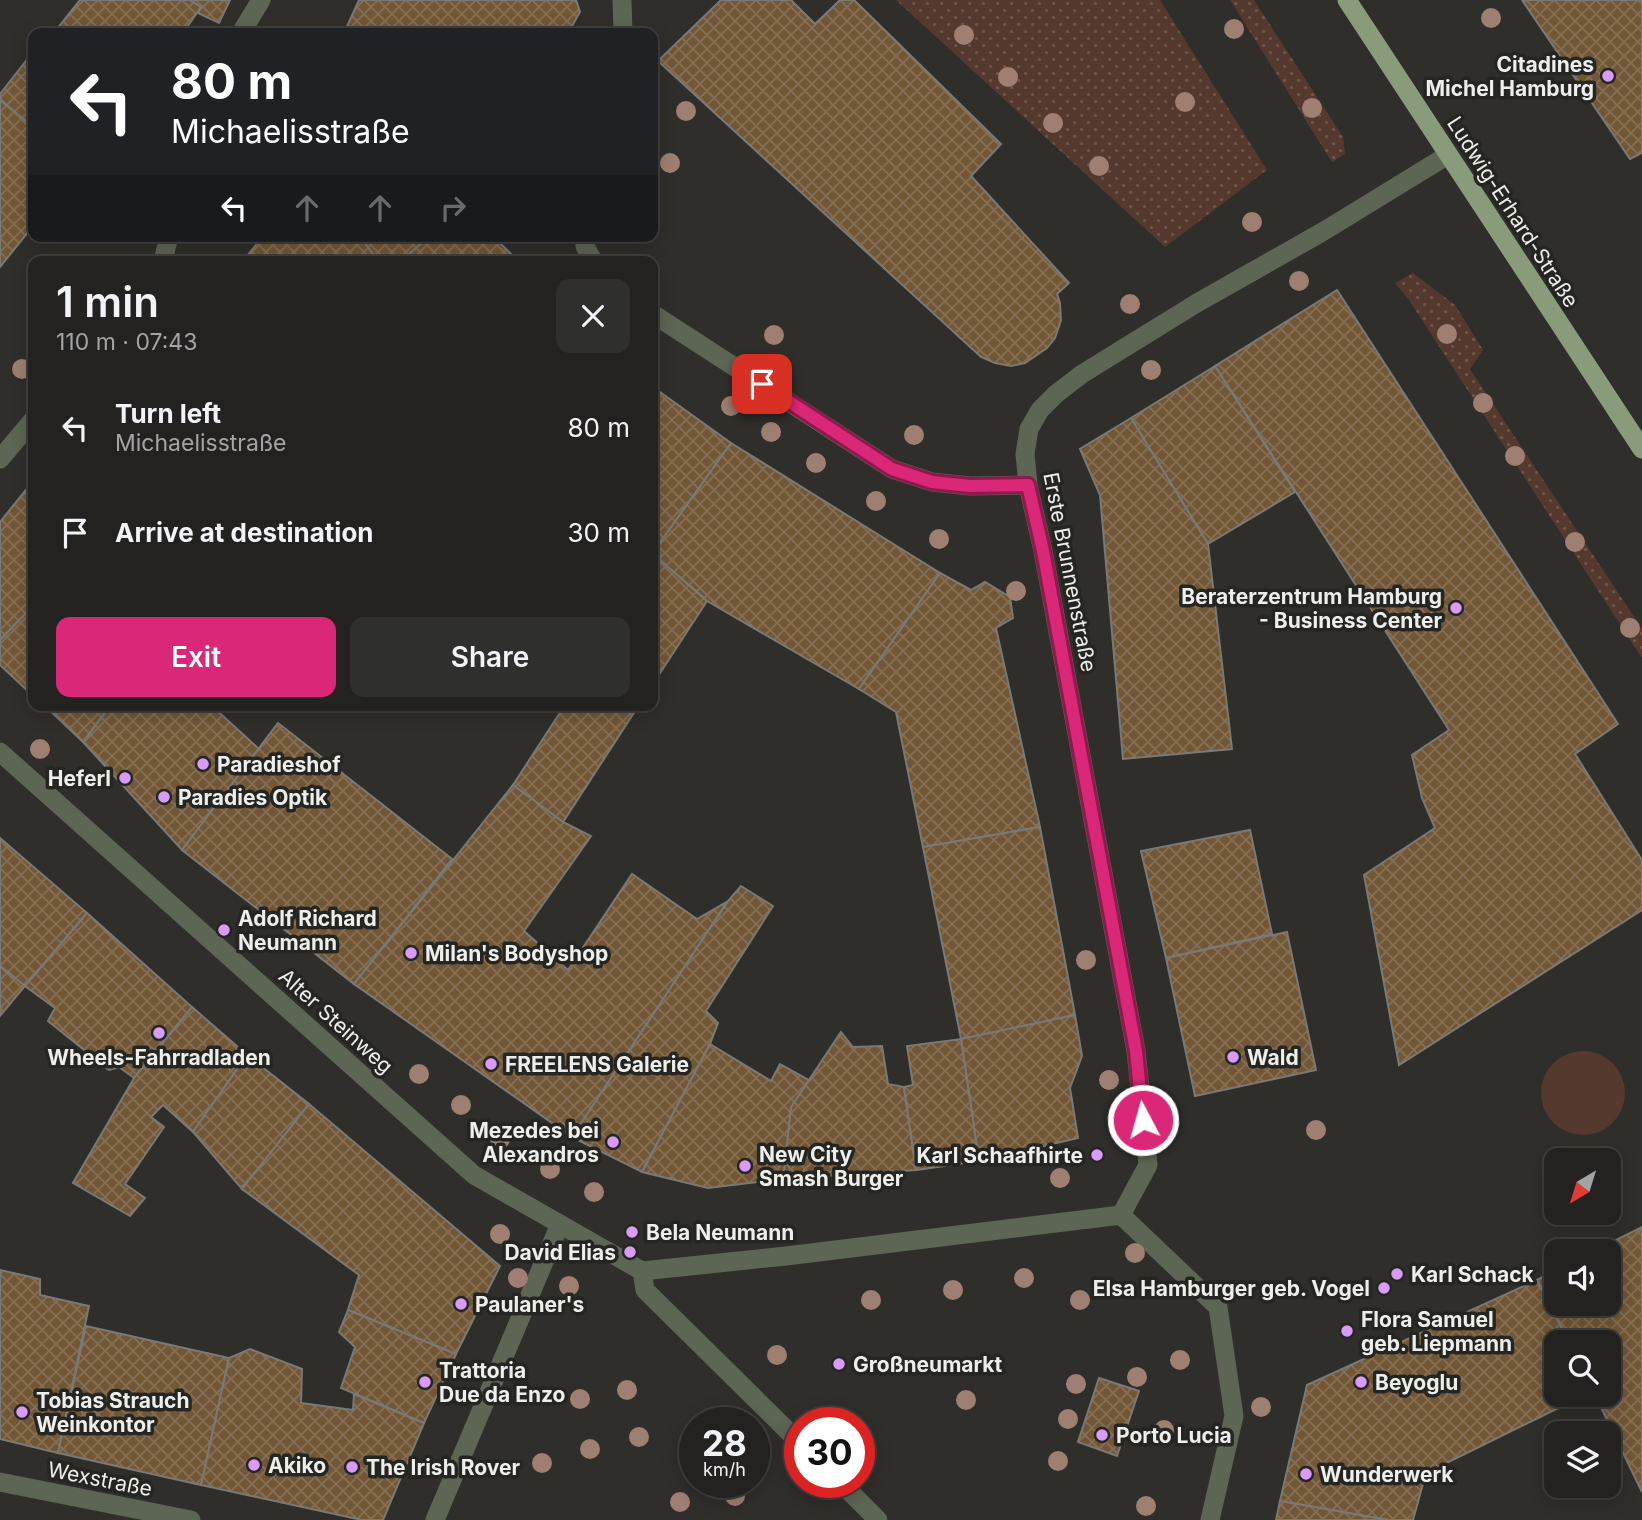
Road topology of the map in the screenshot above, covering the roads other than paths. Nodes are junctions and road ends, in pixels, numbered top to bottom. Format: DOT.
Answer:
graph roads {
  1 [pos="261,0"];
  2 [pos="622,0"];
  3 [pos="1348,0"];
  4 [pos="244,28"];
  5 [pos="623,28"];
  6 [pos="1448,155"];
  7 [pos="658,317"];
  8 [pos="28,426"];
  9 [pos="1642,449"];
  10 [pos="0,459"];
  11 [pos="1028,485"];
  12 [pos="0,752"];
  13 [pos="1121,1215"];
  14 [pos="560,1224"];
  15 [pos="642,1271"];
  16 [pos="784,1427"];
  17 [pos="0,1482"];
  18 [pos="856,1498"];
  19 [pos="191,1520"];
  20 [pos="435,1520"];
  21 [pos="878,1520"];
  22 [pos="1210,1520"];
  1 -- 4 [label="street"];
  2 -- 5 [label="street"];
  3 -- 6 [label="main road, Ludwig-Erhard-Straße"];
  6 -- 9 [label="main road, Ludwig-Erhard-Straße"];
  6 -- 11 [label="street, Erste Brunnenstraße"];
  7 -- 11 [label="street"];
  8 -- 10 [label="street"];
  11 -- 13 [label="street, Erste Brunnenstraße"];
  12 -- 14 [label="street, Alter Steinweg"];
  13 -- 15 [label="street"];
  13 -- 22 [label="street"];
  14 -- 15 [label="street"];
  14 -- 20 [label="street"];
  15 -- 16 [label="street"];
  17 -- 19 [label="street, Wexstraße"];
  18 -- 21 [label="street"];
}
